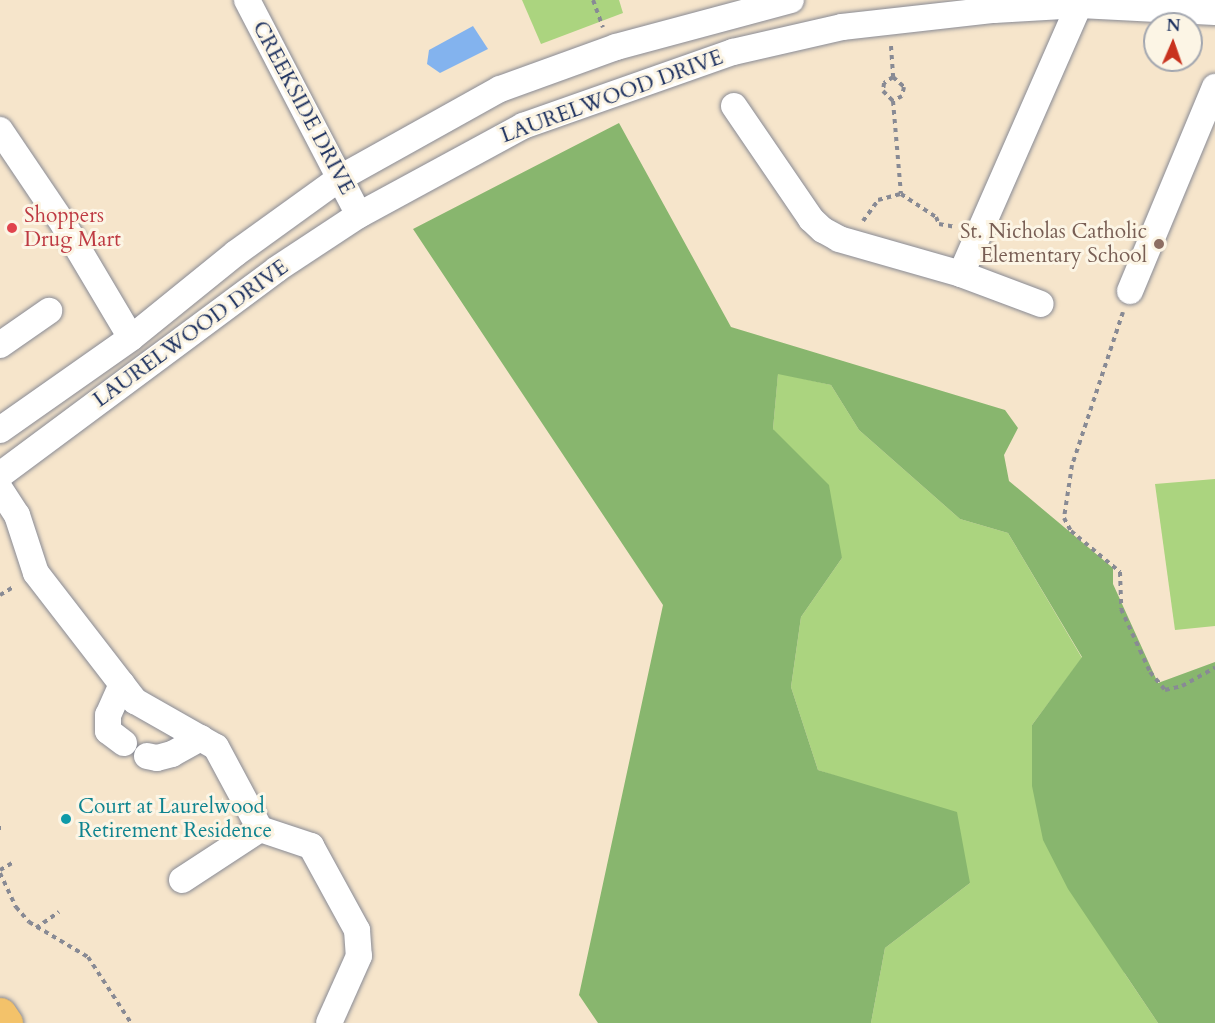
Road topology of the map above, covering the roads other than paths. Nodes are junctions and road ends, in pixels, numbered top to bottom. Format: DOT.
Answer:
graph roads {
  1 [pos="247,0"];
  2 [pos="782,1"];
  3 [pos="1081,2"];
  4 [pos="1215,12"];
  5 [pos="787,37"];
  6 [pos="1215,87"];
  7 [pos="734,106"];
  8 [pos="0,130"];
  9 [pos="340,178"];
  10 [pos="359,215"];
  11 [pos="961,274"];
  12 [pos="1130,291"];
  13 [pos="1041,304"];
  14 [pos="49,311"];
  15 [pos="131,338"];
  16 [pos="0,345"];
  17 [pos="0,430"];
  18 [pos="0,475"];
  19 [pos="0,489"];
  20 [pos="122,684"];
  21 [pos="201,738"];
  22 [pos="124,743"];
  23 [pos="147,756"];
  24 [pos="260,829"];
  25 [pos="182,880"];
  26 [pos="0,1014"];
  27 [pos="6,1023"];
  28 [pos="328,1023"];
  1 -- 9 [label="street, CREEKSIDE DRIVE"];
  2 -- 5 [label="street"];
  2 -- 9 [label="street, LAURELWOOD DRIVE"];
  3 -- 4 [label="street, LAURELWOOD DRIVE"];
  3 -- 5 [label="street, LAURELWOOD DRIVE"];
  3 -- 11 [label="street"];
  5 -- 10 [label="street, LAURELWOOD DRIVE"];
  6 -- 12 [label="street"];
  7 -- 11 [label="street"];
  8 -- 15 [label="street"];
  9 -- 10 [label="street, CREEKSIDE DRIVE"];
  9 -- 15 [label="street, LAURELWOOD DRIVE"];
  10 -- 18 [label="street, LAURELWOOD DRIVE"];
  11 -- 13 [label="street"];
  14 -- 16 [label="street"];
  15 -- 17 [label="street, LAURELWOOD DRIVE"];
  19 -- 20 [label="street"];
  20 -- 21 [label="street"];
  20 -- 22 [label="street"];
  21 -- 23 [label="street"];
  21 -- 24 [label="street"];
  24 -- 25 [label="street"];
  24 -- 28 [label="street"];
  26 -- 27 [label="main road"];
}
